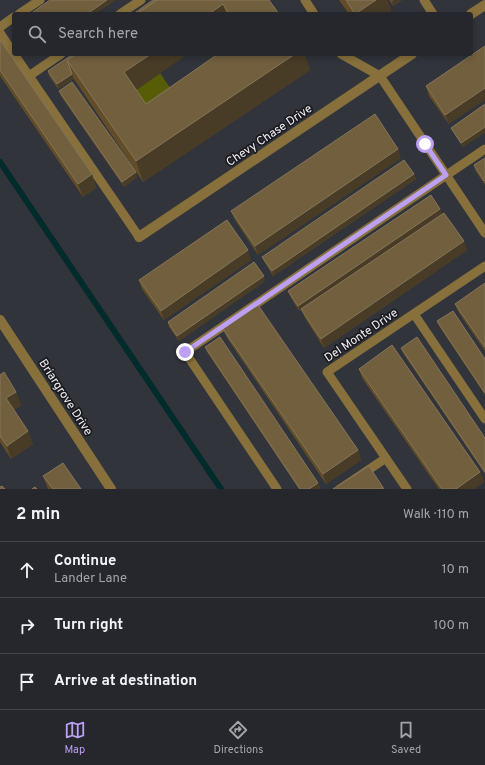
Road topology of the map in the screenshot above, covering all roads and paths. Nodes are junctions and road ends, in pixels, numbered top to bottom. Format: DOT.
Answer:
graph roads {
  1 [pos="40,0"];
  2 [pos="141,0"];
  3 [pos="305,0"];
  4 [pos="424,0"];
  5 [pos="485,5"];
  6 [pos="22,12"];
  7 [pos="123,12"];
  8 [pos="313,12"];
  9 [pos="432,12"];
  10 [pos="473,13"];
  11 [pos="12,18"];
  12 [pos="0,27"];
  13 [pos="0,33"];
  14 [pos="12,51"];
  15 [pos="15,56"];
  16 [pos="58,56"];
  17 [pos="345,56"];
  18 [pos="409,56"];
  19 [pos="29,76"];
  20 [pos="380,76"];
  21 [pos="485,149"];
  22 [pos="446,175"];
  23 [pos="485,233"];
  24 [pos="139,237"];
  25 [pos="485,266"];
  26 [pos="414,314"];
  27 [pos="1,324"];
  28 [pos="485,419"];
  29 [pos="386,458"];
  30 [pos="111,489"];
  31 [pos="277,489"];
  32 [pos="340,489"];
  33 [pos="407,489"];
  1 -- 6 [label="lane"];
  2 -- 7 [label="lane"];
  3 -- 8 [label="lane"];
  4 -- 9 [label="lane"];
  5 -- 10 [label="street"];
  11 -- 12 [label="lane"];
  13 -- 14 [label="lane"];
  15 -- 19 [label="lane"];
  16 -- 19 [label="lane"];
  17 -- 20 [label="lane"];
  18 -- 20 [label="street, Chevy Chase Drive"];
  19 -- 24 [label="lane"];
  20 -- 22 [label="lane"];
  20 -- 24 [label="street, Chevy Chase Drive"];
  21 -- 22 [label="lane"];
  22 -- 23 [label="lane"];
  22 -- 31 [label="lane"];
  25 -- 26 [label="lane, Del Monte Drive"];
  26 -- 28 [label="lane"];
  26 -- 29 [label="lane, Del Monte Drive"];
  27 -- 30 [label="street, Briargrove Drive"];
  29 -- 32 [label="lane"];
  29 -- 33 [label="lane, Del Monte Drive"];
}
